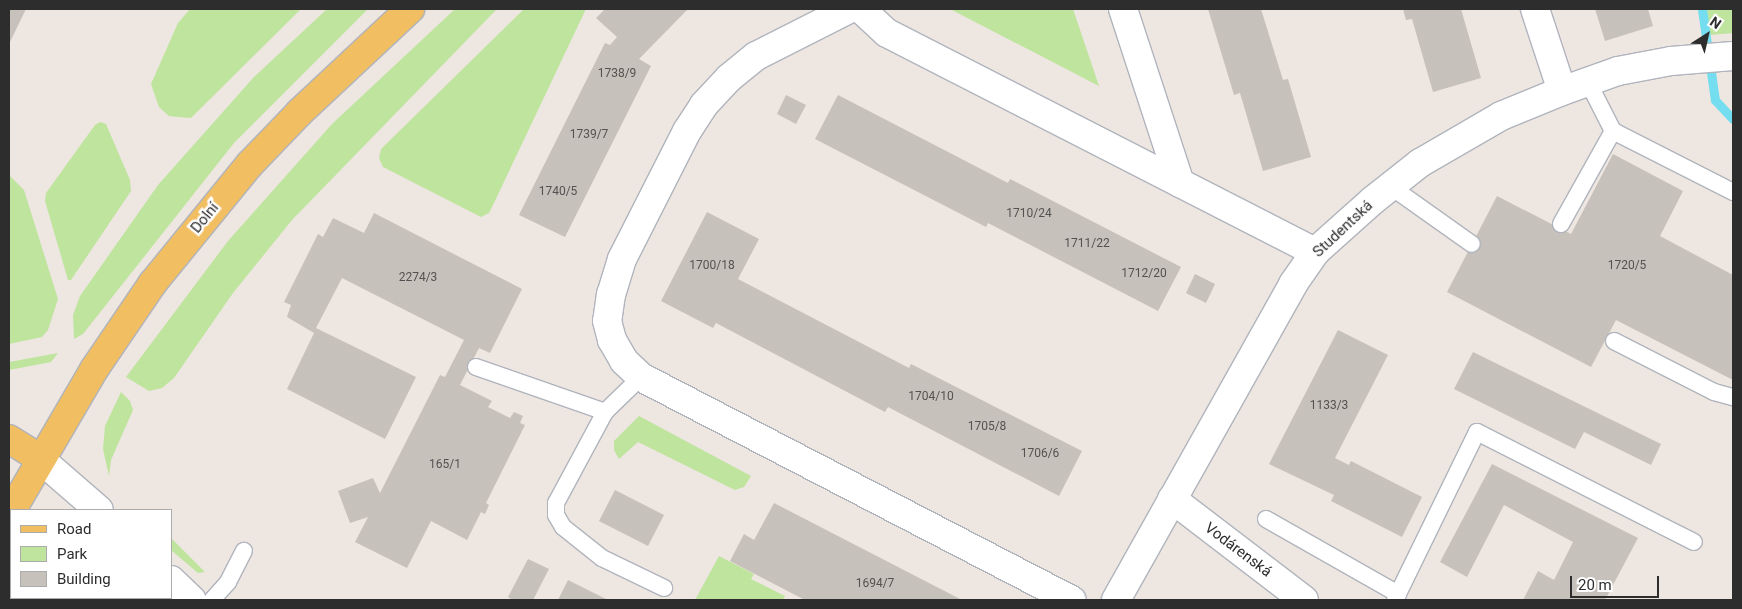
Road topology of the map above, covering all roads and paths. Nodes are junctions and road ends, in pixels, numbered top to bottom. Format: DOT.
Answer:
graph roads {
  1 [pos="410,9"];
  2 [pos="849,9"];
  3 [pos="861,9"];
  4 [pos="1123,9"];
  5 [pos="1535,9"];
  6 [pos="1733,56"];
  7 [pos="1588,82"];
  8 [pos="1562,91"];
  9 [pos="1613,131"];
  10 [pos="1180,183"];
  11 [pos="1390,186"];
  12 [pos="1733,192"];
  13 [pos="1561,224"];
  14 [pos="1472,244"];
  15 [pos="1315,252"];
  16 [pos="1614,341"];
  17 [pos="476,367"];
  18 [pos="641,377"];
  19 [pos="1733,397"];
  20 [pos="605,412"];
  21 [pos="9,439"];
  22 [pos="39,458"];
  23 [pos="1172,500"];
  24 [pos="12,509"];
  25 [pos="97,509"];
  26 [pos="1266,519"];
  27 [pos="1694,542"];
  28 [pos="244,551"];
  29 [pos="172,581"];
  30 [pos="664,588"];
  31 [pos="1396,597"];
  32 [pos="192,600"];
  33 [pos="212,600"];
  34 [pos="1072,600"];
  35 [pos="1116,600"];
  36 [pos="1304,600"];
  1 -- 22 [label="main road, Dolní"];
  2 -- 18 [label="street"];
  3 -- 10 [label="street"];
  4 -- 10 [label="street"];
  5 -- 8 [label="street"];
  6 -- 7 [label="street, Studentská"];
  7 -- 8 [label="street, Studentská"];
  7 -- 9 [label="lane"];
  8 -- 11 [label="street, Studentská"];
  9 -- 12 [label="lane"];
  9 -- 13 [label="lane"];
  10 -- 15 [label="street"];
  11 -- 14 [label="lane"];
  11 -- 15 [label="street, Studentská"];
  15 -- 23 [label="street, Studentská"];
  16 -- 19 [label="lane"];
  17 -- 20 [label="lane"];
  18 -- 20 [label="lane"];
  18 -- 34 [label="street"];
  20 -- 30 [label="lane"];
  21 -- 22 [label="main road"];
  22 -- 24 [label="main road, Dolní"];
  22 -- 25 [label="street"];
  23 -- 35 [label="street, Studentská"];
  23 -- 36 [label="street, Vodárenská"];
  26 -- 31 [label="lane"];
  27 -- 31 [label="lane"];
  28 -- 33 [label="lane"];
  29 -- 32 [label="street"];
}
